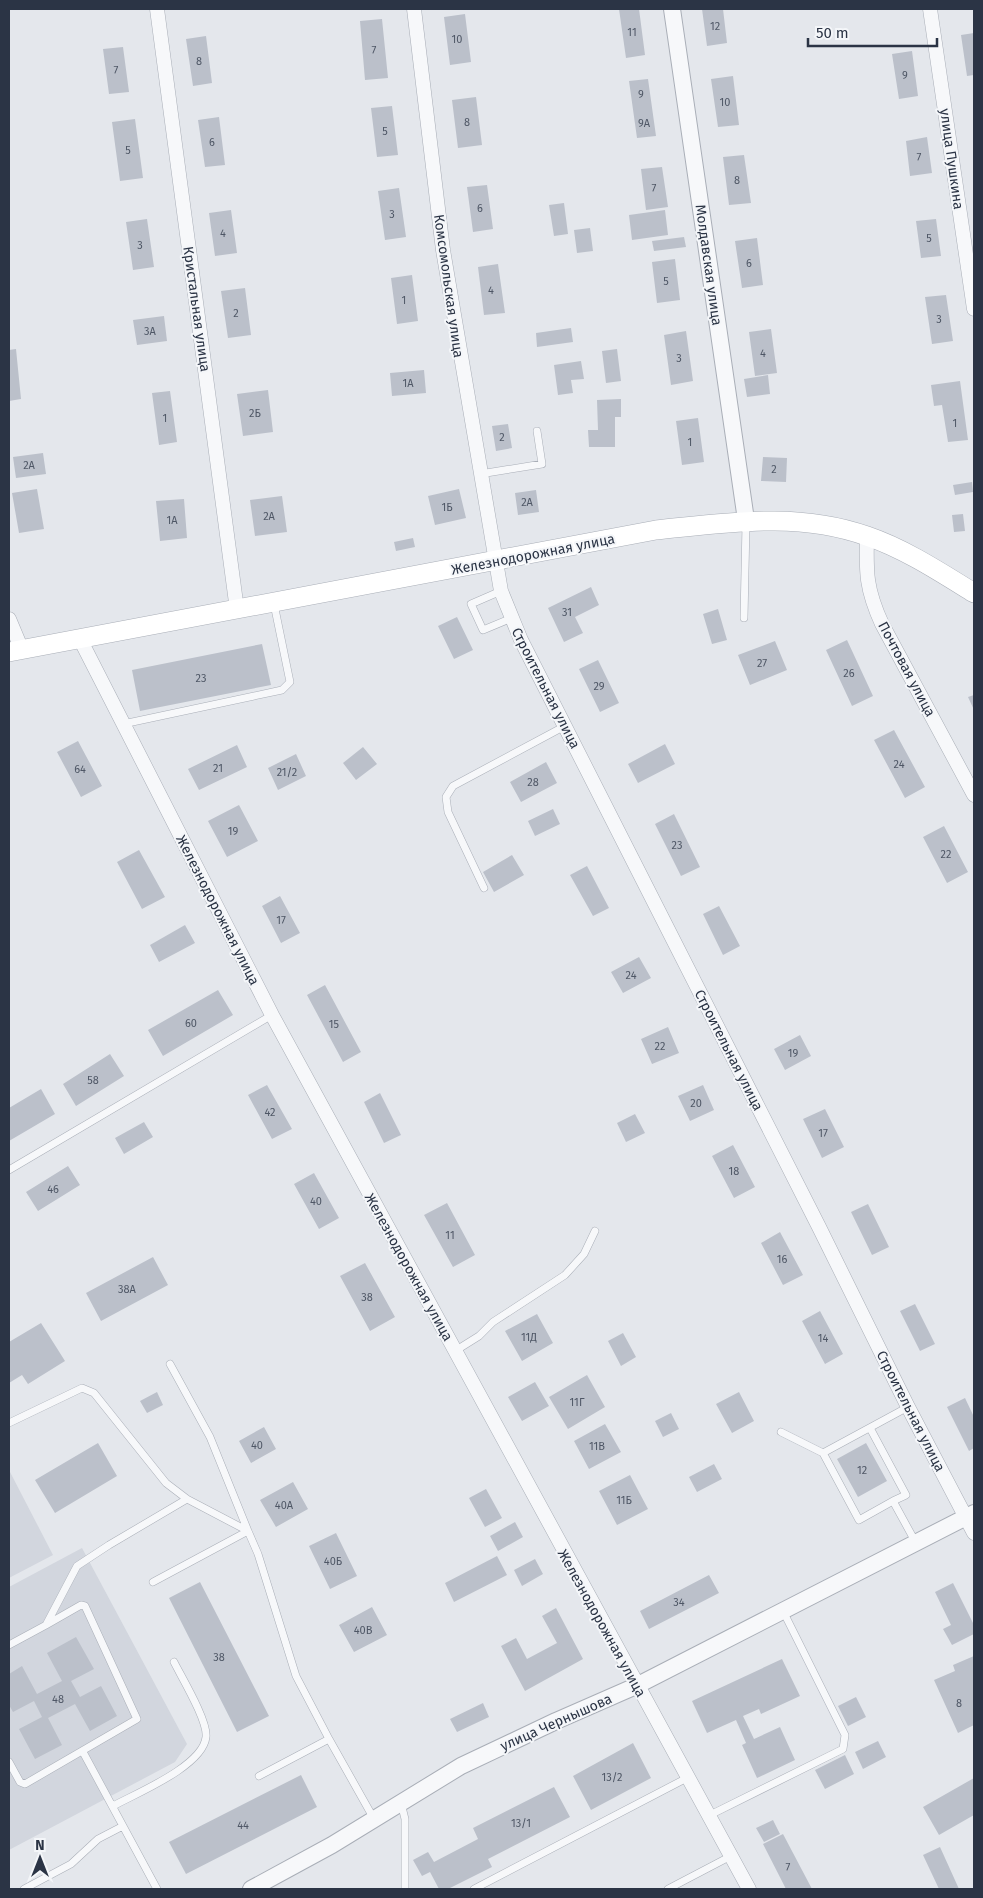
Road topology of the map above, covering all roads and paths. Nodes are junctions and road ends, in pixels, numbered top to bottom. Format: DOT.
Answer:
graph roads {
  1 [pos="157,9"];
  2 [pos="414,9"];
  3 [pos="672,9"];
  4 [pos="930,9"];
  5 [pos="974,309"];
  6 [pos="538,431"];
  7 [pos="480,474"];
  8 [pos="746,520"];
  9 [pos="867,536"];
  10 [pos="494,562"];
  11 [pos="501,591"];
  12 [pos="974,593"];
  13 [pos="274,603"];
  14 [pos="237,610"];
  15 [pos="512,618"];
  16 [pos="744,618"];
  17 [pos="9,619"];
  18 [pos="80,639"];
  19 [pos="15,651"];
  20 [pos="122,724"];
  21 [pos="565,726"];
  22 [pos="974,795"];
  23 [pos="484,888"];
  24 [pos="272,1015"];
  25 [pos="9,1170"];
  26 [pos="595,1231"];
  27 [pos="454,1351"];
  28 [pos="170,1364"];
  29 [pos="908,1407"];
  30 [pos="9,1423"];
  31 [pos="870,1428"];
  32 [pos="781,1432"];
  33 [pos="823,1453"];
  34 [pos="188,1499"];
  35 [pos="894,1501"];
  36 [pos="970,1515"];
  37 [pos="248,1531"];
  38 [pos="974,1533"];
  39 [pos="916,1543"];
  40 [pos="154,1582"];
  41 [pos="783,1611"];
  42 [pos="46,1625"];
  43 [pos="9,1645"];
  44 [pos="174,1662"];
  45 [pos="636,1686"];
  46 [pos="329,1740"];
  47 [pos="83,1752"];
  48 [pos="9,1762"];
  49 [pos="259,1776"];
  50 [pos="687,1778"];
  51 [pos="401,1803"];
  52 [pos="112,1806"];
  53 [pos="708,1816"];
  54 [pos="374,1819"];
  55 [pos="123,1826"];
  56 [pos="731,1856"];
  57 [pos="24,1889"];
  58 [pos="157,1889"];
  59 [pos="251,1889"];
  60 [pos="405,1889"];
  61 [pos="474,1889"];
  62 [pos="668,1889"];
  63 [pos="749,1889"];
  1 -- 14 [label="street, Кристальная улица"];
  2 -- 7 [label="street, Комсомольская улица"];
  3 -- 8 [label="street, Молдавская улица"];
  4 -- 5 [label="street, улица Пушкина"];
  6 -- 7 [label="lane"];
  7 -- 10 [label="street, Комсомольская улица"];
  8 -- 9 [label="main road, Железнодорожная улица"];
  8 -- 10 [label="main road, Железнодорожная улица"];
  8 -- 16 [label="lane"];
  9 -- 12 [label="main road, Железнодорожная улица"];
  9 -- 22 [label="street, Почтовая улица"];
  10 -- 11 [label="street, Строительная улица"];
  10 -- 13 [label="main road, Железнодорожная улица"];
  11 -- 15 [label="street, Строительная улица"];
  11 -- 15 [label="lane"];
  13 -- 14 [label="main road, Железнодорожная улица"];
  13 -- 20 [label="lane"];
  14 -- 18 [label="main road, Железнодорожная улица"];
  15 -- 21 [label="street, Строительная улица"];
  17 -- 19 [label="street"];
  18 -- 19 [label="main road, Железнодорожная улица"];
  18 -- 20 [label="street, Железнодорожная улица"];
  20 -- 24 [label="street, Железнодорожная улица"];
  21 -- 23 [label="lane"];
  21 -- 29 [label="street, Строительная улица"];
  24 -- 25 [label="lane"];
  24 -- 27 [label="street, Железнодорожная улица"];
  26 -- 27 [label="lane"];
  27 -- 45 [label="street, Железнодорожная улица"];
  28 -- 37 [label="lane"];
  29 -- 31 [label="lane"];
  29 -- 36 [label="street, Строительная улица"];
  30 -- 34 [label="lane"];
  31 -- 33 [label="lane"];
  31 -- 35 [label="lane"];
  32 -- 33 [label="lane"];
  33 -- 35 [label="lane"];
  34 -- 37 [label="lane"];
  34 -- 42 [label="lane"];
  35 -- 39 [label="lane"];
  36 -- 38 [label="street, Строительная улица"];
  36 -- 39 [label="street, улица Чернышова"];
  37 -- 40 [label="lane"];
  37 -- 46 [label="lane"];
  39 -- 41 [label="street, улица Чернышова"];
  41 -- 45 [label="street, улица Чернышова"];
  41 -- 53 [label="lane"];
  42 -- 43 [label="lane"];
  42 -- 47 [label="lane"];
  44 -- 52 [label="lane"];
  45 -- 50 [label="street, Железнодорожная улица"];
  45 -- 51 [label="street, улица Чернышова"];
  46 -- 49 [label="lane"];
  46 -- 54 [label="lane"];
  47 -- 48 [label="lane"];
  47 -- 52 [label="lane"];
  50 -- 53 [label="street, Железнодорожная улица"];
  50 -- 61 [label="lane"];
  51 -- 54 [label="street, улица Чернышова"];
  51 -- 60 [label="lane"];
  52 -- 55 [label="lane"];
  53 -- 56 [label="street, Железнодорожная улица"];
  54 -- 59 [label="street, улица Чернышова"];
  55 -- 57 [label="lane"];
  55 -- 58 [label="lane"];
  56 -- 62 [label="lane"];
  56 -- 63 [label="street, Железнодорожная улица"];
}
